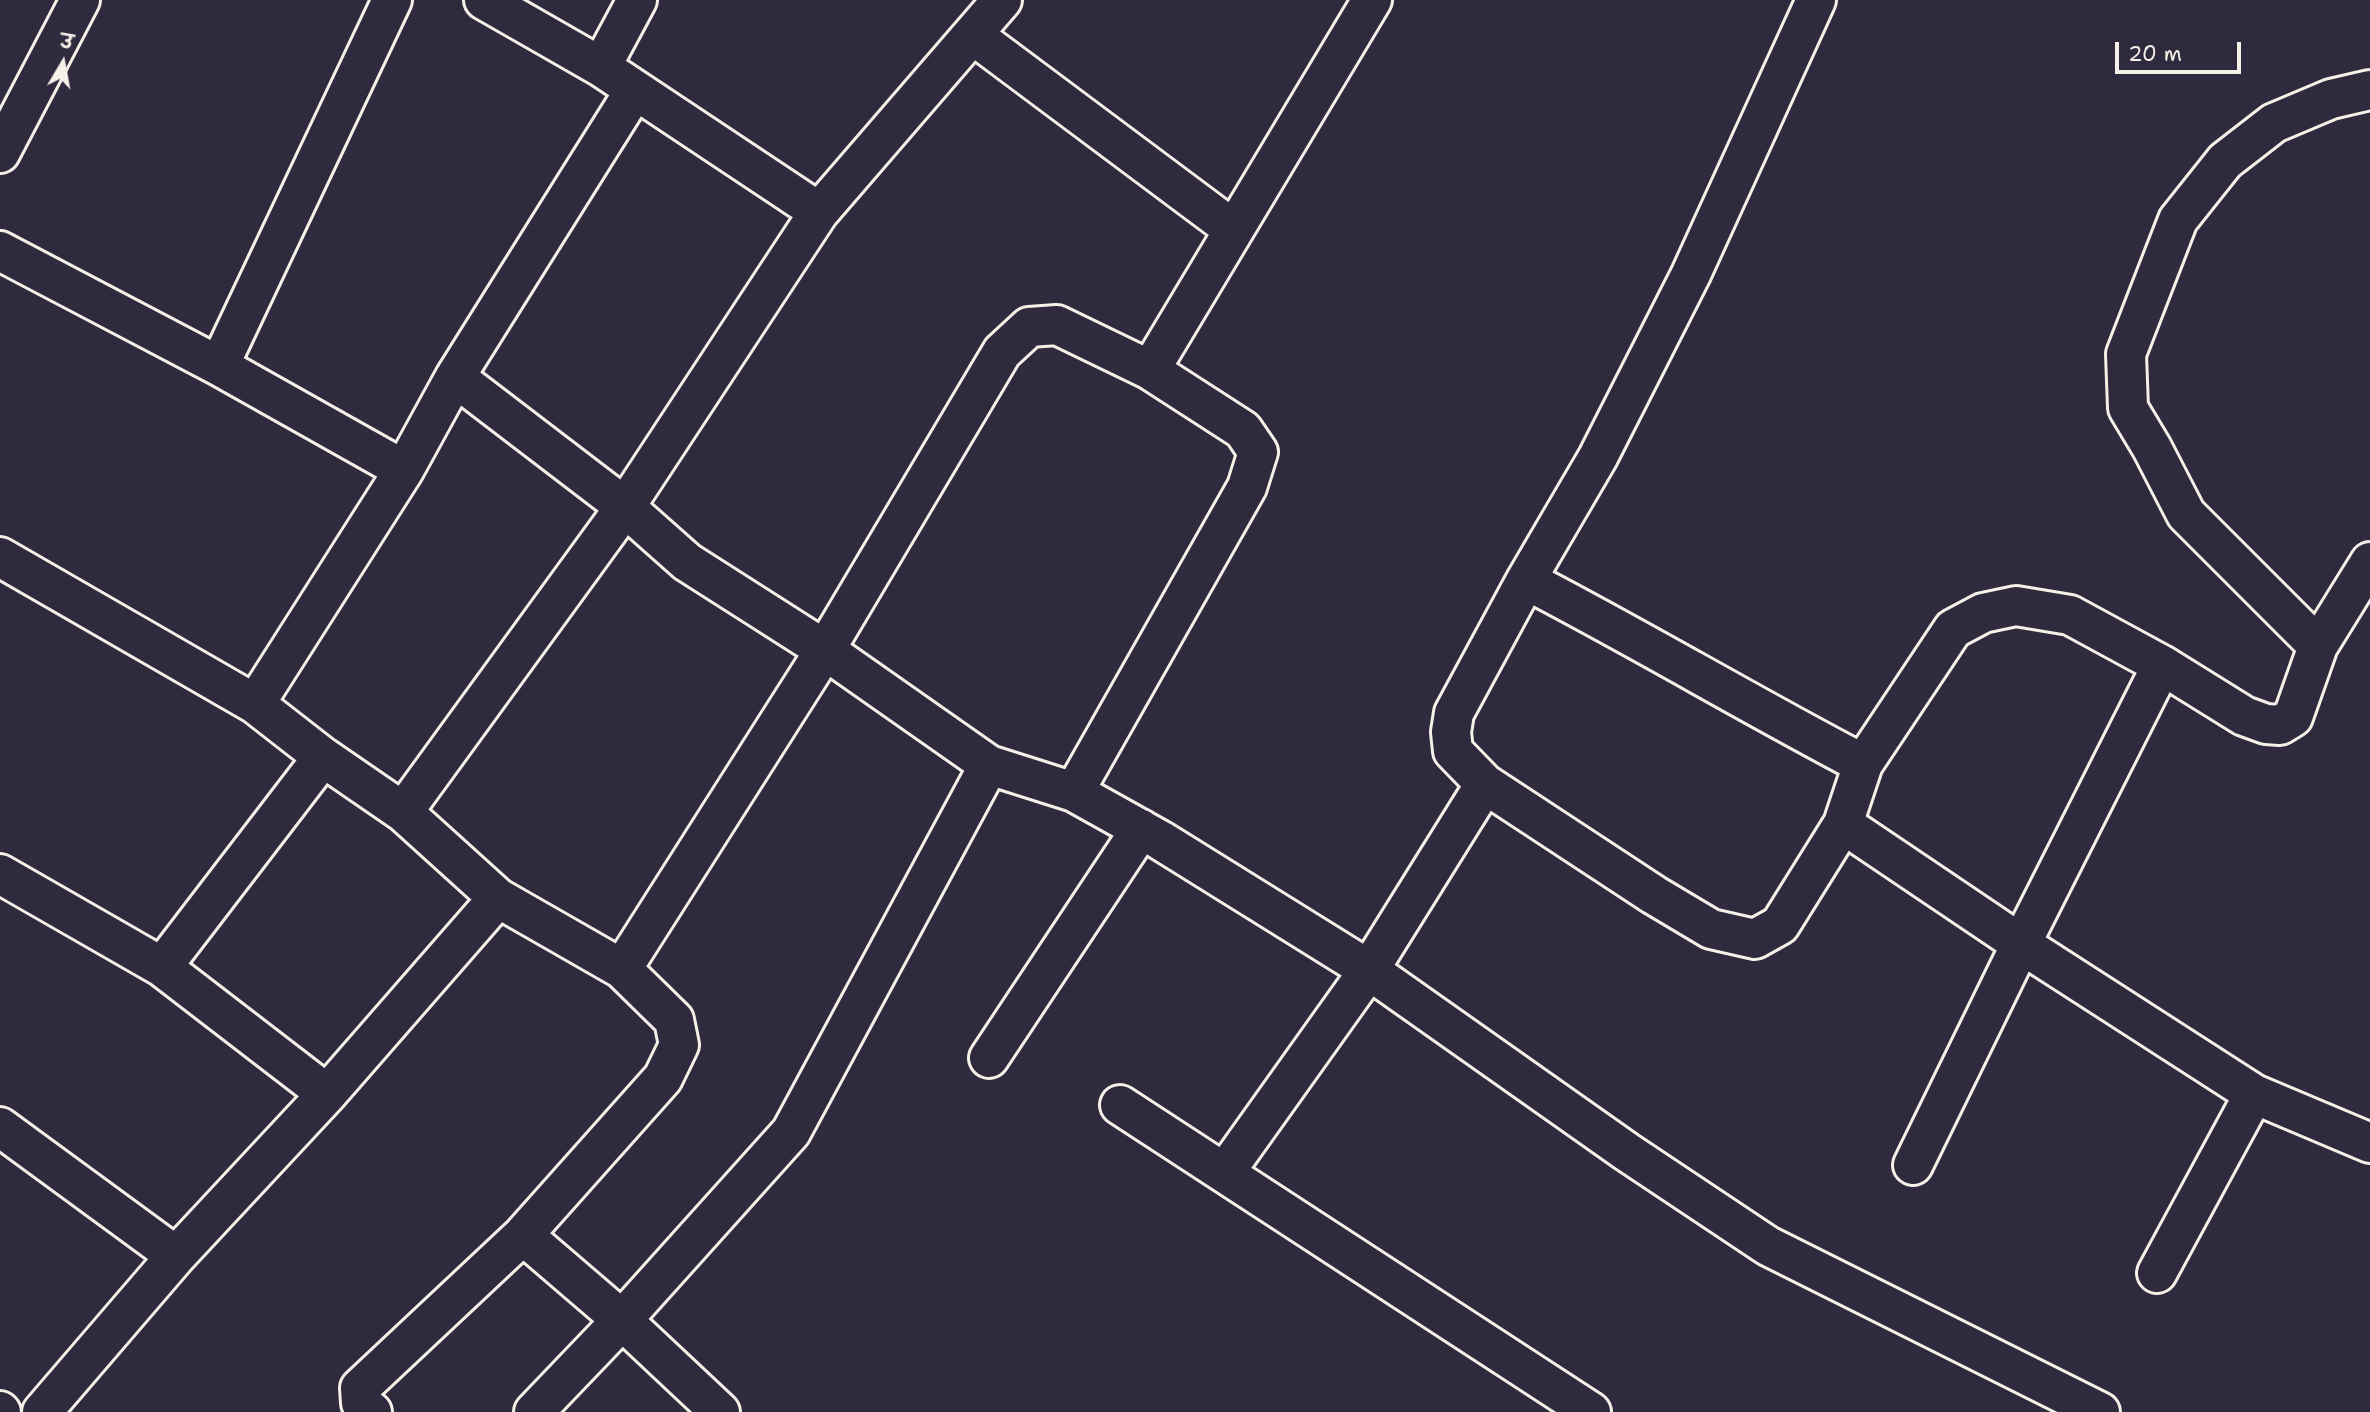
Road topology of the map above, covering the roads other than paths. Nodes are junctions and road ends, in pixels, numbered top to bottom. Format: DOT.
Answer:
graph roads {
  1 [pos="80,0"];
  2 [pos="392,0"];
  3 [pos="484,0"];
  4 [pos="637,0"];
  5 [pos="1002,0"];
  6 [pos="1372,0"];
  7 [pos="1816,0"];
  8 [pos="973,34"];
  9 [pos="601,67"];
  10 [pos="635,90"];
  11 [pos="2370,90"];
  12 [pos="0,153"];
  13 [pos="819,212"];
  14 [pos="1234,230"];
  15 [pos="0,251"];
  16 [pos="219,366"];
  17 [pos="1150,370"];
  18 [pos="455,377"];
  19 [pos="404,470"];
  20 [pos="625,507"];
  21 [pos="0,557"];
  22 [pos="2370,562"];
  23 [pos="1526,580"];
  24 [pos="2318,646"];
  25 [pos="825,650"];
  26 [pos="2162,665"];
  27 [pos="255,704"];
  28 [pos="323,757"];
  29 [pos="1863,764"];
  30 [pos="989,765"];
  31 [pos="1485,784"];
  32 [pos="1074,792"];
  33 [pos="403,812"];
  34 [pos="1843,824"];
  35 [pos="1141,829"];
  36 [pos="0,874"];
  37 [pos="498,898"];
  38 [pos="2021,944"];
  39 [pos="162,967"];
  40 [pos="622,970"];
  41 [pos="1369,970"];
  42 [pos="989,1058"];
  43 [pos="327,1094"];
  44 [pos="2254,1094"];
  45 [pos="1121,1105"];
  46 [pos="0,1127"];
  47 [pos="2370,1143"];
  48 [pos="1913,1165"];
  49 [pos="1225,1172"];
  50 [pos="523,1235"];
  51 [pos="176,1256"];
  52 [pos="2157,1273"];
  53 [pos="622,1320"];
  54 [pos="42,1412"];
  55 [pos="372,1412"];
  56 [pos="534,1412"];
  57 [pos="720,1412"];
  58 [pos="1591,1412"];
  59 [pos="2100,1412"];
  1 -- 12 [label="street"];
  2 -- 16 [label="street"];
  3 -- 9 [label="street"];
  4 -- 9 [label="street"];
  5 -- 8 [label="street"];
  6 -- 14 [label="street"];
  7 -- 23 [label="street"];
  8 -- 13 [label="street"];
  8 -- 14 [label="street"];
  9 -- 10 [label="street"];
  10 -- 13 [label="street"];
  10 -- 18 [label="street"];
  11 -- 24 [label="street"];
  13 -- 20 [label="street"];
  14 -- 17 [label="street"];
  15 -- 16 [label="street"];
  16 -- 19 [label="street"];
  17 -- 25 [label="street"];
  17 -- 32 [label="street"];
  18 -- 19 [label="street"];
  18 -- 20 [label="street"];
  19 -- 27 [label="street"];
  20 -- 25 [label="street"];
  20 -- 33 [label="street"];
  21 -- 27 [label="street"];
  22 -- 24 [label="street"];
  23 -- 29 [label="street"];
  23 -- 31 [label="street"];
  24 -- 26 [label="street"];
  25 -- 30 [label="street"];
  25 -- 40 [label="street"];
  26 -- 29 [label="street"];
  26 -- 38 [label="street"];
  27 -- 28 [label="street"];
  28 -- 33 [label="street"];
  28 -- 39 [label="street"];
  29 -- 34 [label="street"];
  30 -- 32 [label="street"];
  30 -- 53 [label="street"];
  31 -- 34 [label="street"];
  31 -- 41 [label="street"];
  32 -- 35 [label="street"];
  33 -- 37 [label="street"];
  34 -- 38 [label="street"];
  35 -- 41 [label="street"];
  35 -- 42 [label="street"];
  36 -- 39 [label="street"];
  37 -- 40 [label="street"];
  37 -- 43 [label="street"];
  38 -- 44 [label="street"];
  38 -- 48 [label="street"];
  39 -- 43 [label="street"];
  40 -- 50 [label="street"];
  41 -- 49 [label="street"];
  41 -- 59 [label="street"];
  43 -- 51 [label="street"];
  44 -- 47 [label="street"];
  44 -- 52 [label="street"];
  45 -- 49 [label="street"];
  46 -- 51 [label="street"];
  49 -- 58 [label="street"];
  50 -- 53 [label="street"];
  50 -- 55 [label="street"];
  51 -- 54 [label="street"];
  53 -- 56 [label="street"];
  53 -- 57 [label="street"];
}
